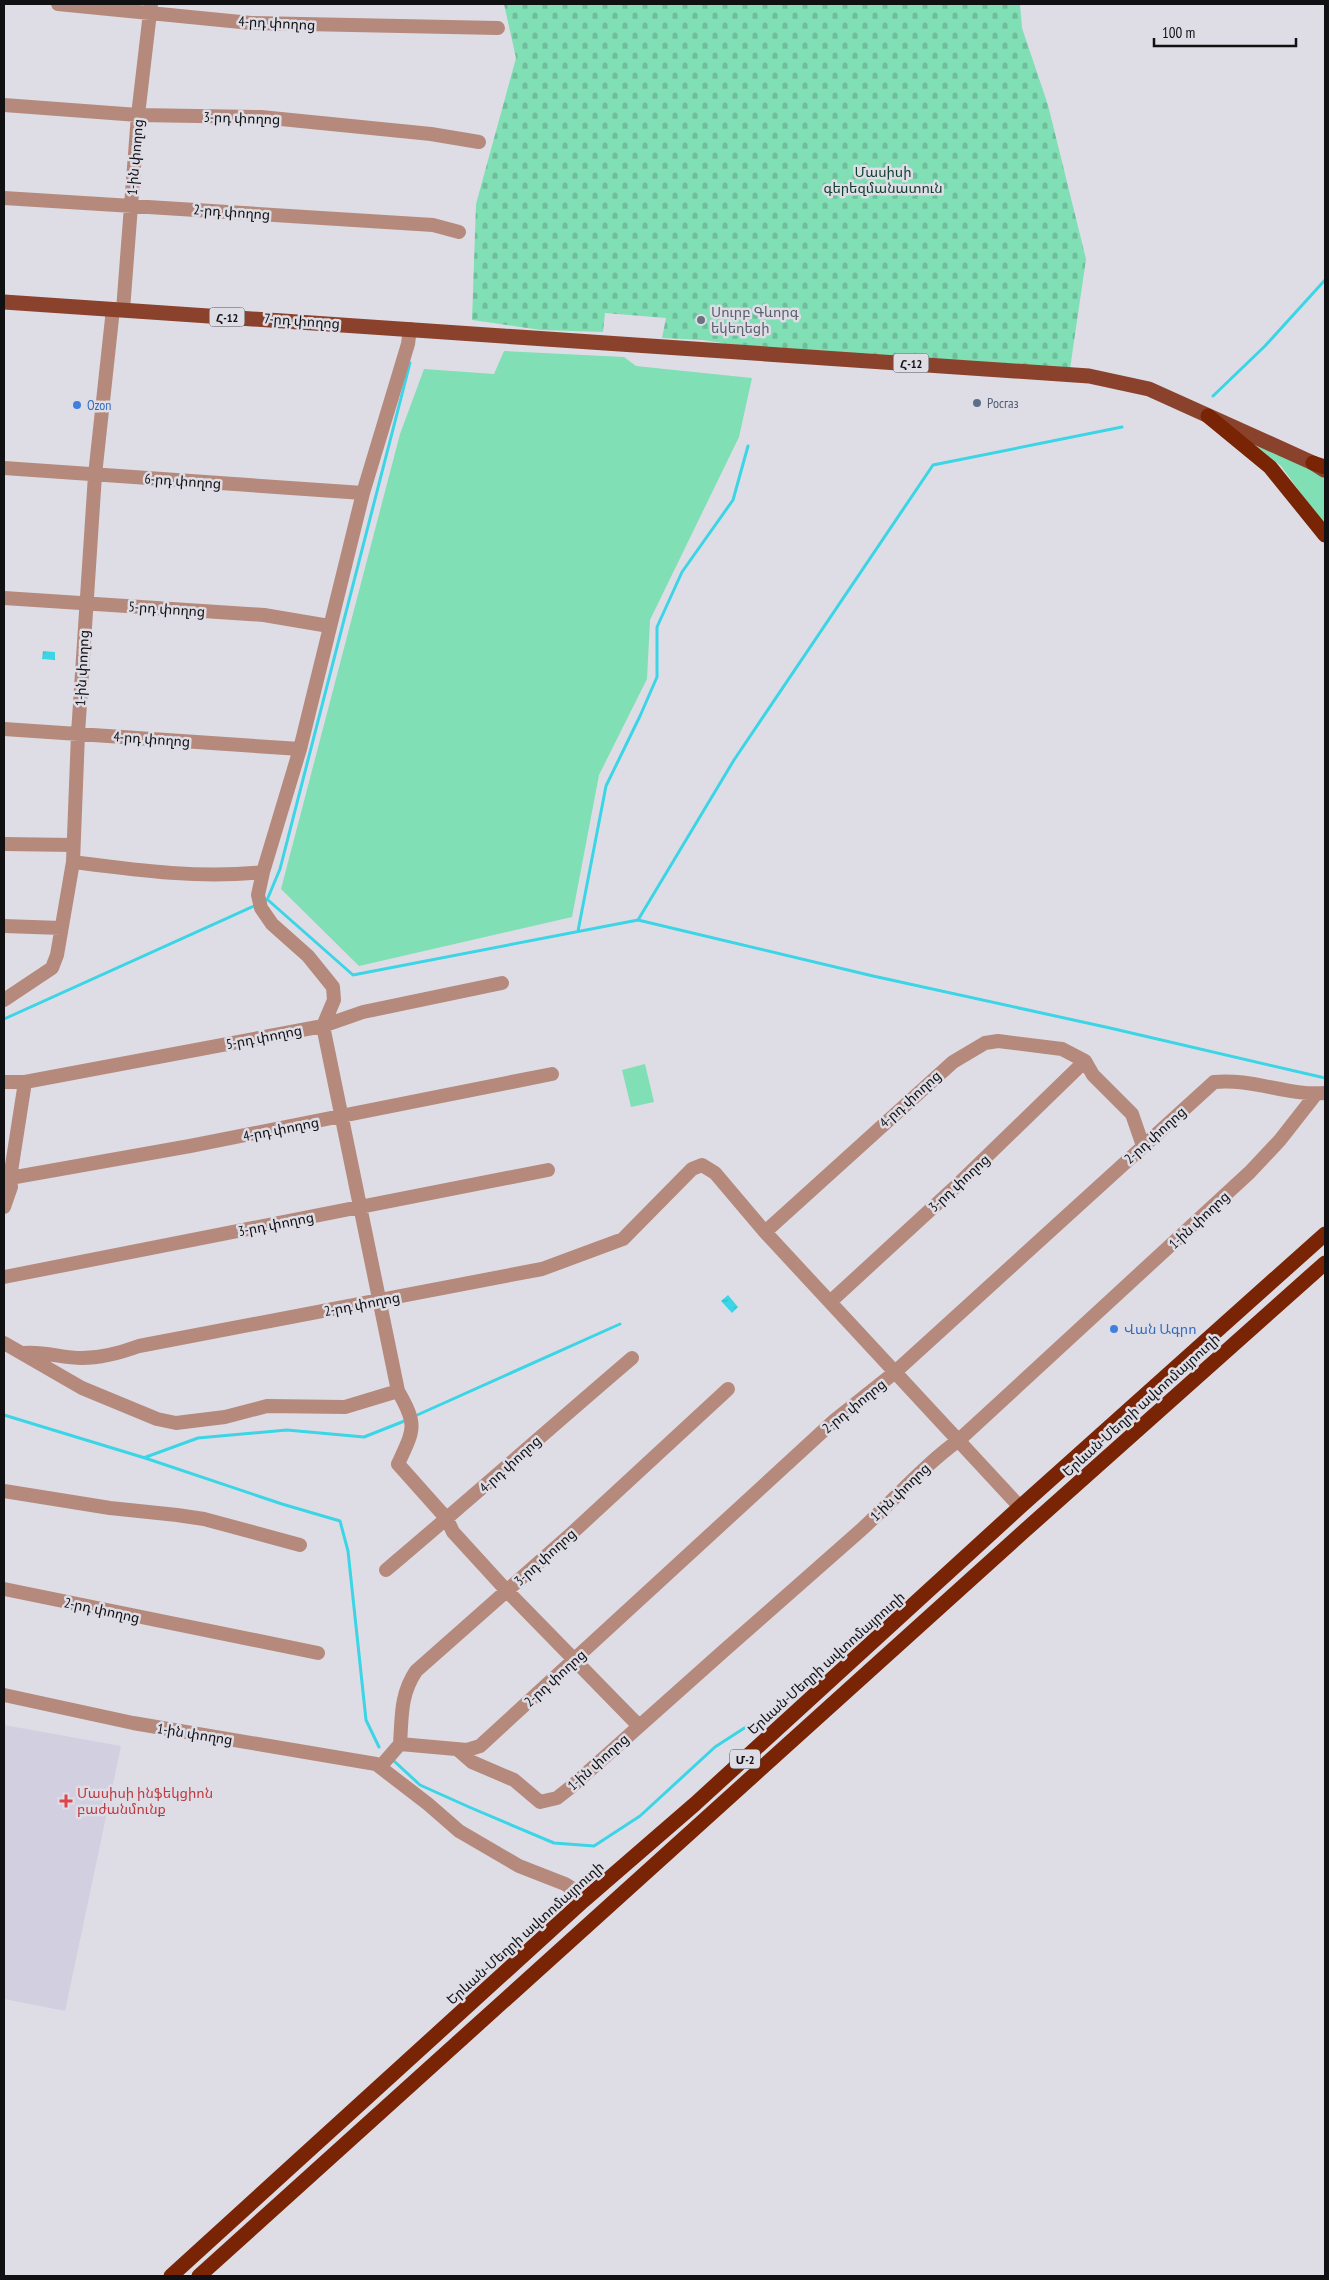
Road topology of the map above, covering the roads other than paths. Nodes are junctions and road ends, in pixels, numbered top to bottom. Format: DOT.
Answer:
graph roads {
  1 [pos="58,4"];
  2 [pos="150,8"];
  3 [pos="498,28"];
  4 [pos="4,105"];
  5 [pos="138,114"];
  6 [pos="479,142"];
  7 [pos="4,198"];
  8 [pos="131,206"];
  9 [pos="459,232"];
  10 [pos="4,302"];
  11 [pos="118,309"];
  12 [pos="410,328"];
  13 [pos="1208,416"];
  14 [pos="1321,467"];
  15 [pos="4,468"];
  16 [pos="95,475"];
  17 [pos="363,494"];
  18 [pos="1325,535"];
  19 [pos="4,598"];
  20 [pos="86,603"];
  21 [pos="329,626"];
  22 [pos="4,729"];
  23 [pos="78,734"];
  24 [pos="300,749"];
  25 [pos="4,844"];
  26 [pos="73,845"];
  27 [pos="73,862"];
  28 [pos="263,872"];
  29 [pos="4,926"];
  30 [pos="61,928"];
  31 [pos="502,983"];
  32 [pos="4,1000"];
  33 [pos="322,1026"];
  34 [pos="1085,1061"];
  35 [pos="552,1074"];
  36 [pos="4,1082"];
  37 [pos="25,1082"];
  38 [pos="1320,1094"];
  39 [pos="342,1117"];
  40 [pos="1143,1146"];
  41 [pos="548,1170"];
  42 [pos="10,1178"];
  43 [pos="4,1206"];
  44 [pos="360,1208"];
  45 [pos="1325,1225"];
  46 [pos="765,1232"];
  47 [pos="1321,1237"];
  48 [pos="1325,1263"];
  49 [pos="4,1277"];
  50 [pos="378,1301"];
  51 [pos="830,1302"];
  52 [pos="4,1343"];
  53 [pos="24,1353"];
  54 [pos="632,1358"];
  55 [pos="894,1373"];
  56 [pos="728,1389"];
  57 [pos="398,1391"];
  58 [pos="959,1440"];
  59 [pos="4,1490"];
  60 [pos="1020,1507"];
  61 [pos="447,1519"];
  62 [pos="300,1545"];
  63 [pos="386,1570"];
  64 [pos="4,1589"];
  65 [pos="507,1591"];
  66 [pos="318,1653"];
  67 [pos="574,1660"];
  68 [pos="4,1695"];
  69 [pos="640,1726"];
  70 [pos="400,1744"];
  71 [pos="457,1749"];
  72 [pos="381,1766"];
  73 [pos="583,1901"];
  74 [pos="170,2276"];
  75 [pos="199,2276"];
  1 -- 2 [label="street, 4-րդ փողոց"];
  2 -- 3 [label="street, 4-րդ փողոց"];
  2 -- 5 [label="street, 1-ին փողոց"];
  4 -- 5 [label="street, 3-րդ փողոց"];
  5 -- 6 [label="street, 3-րդ փողոց"];
  5 -- 8 [label="street, 1-ին փողոց"];
  7 -- 8 [label="street, 2-րդ փողոց"];
  8 -- 9 [label="street, 2-րդ փողոց"];
  8 -- 11 [label="street, 1-ին փողոց"];
  10 -- 11 [label="main road, 7-րդ փողոց / Հ-12"];
  11 -- 12 [label="main road, 7-րդ փողոց / Հ-12"];
  11 -- 16 [label="street, 1-ին փողոց"];
  12 -- 13 [label="main road, 7-րդ փողոց / Հ-12"];
  12 -- 17 [label="street"];
  13 -- 14 [label="main road, Հ-12"];
  13 -- 18 [label="highway"];
  15 -- 16 [label="street, 6-րդ փողոց"];
  16 -- 17 [label="street, 6-րդ փողոց"];
  16 -- 20 [label="street, 1-ին փողոց"];
  17 -- 21 [label="street"];
  19 -- 20 [label="street, 5-րդ փողոց"];
  20 -- 21 [label="street, 5-րդ փողոց"];
  20 -- 23 [label="street, 1-ին փողոց"];
  21 -- 24 [label="street"];
  22 -- 23 [label="street, 4-րդ փողոց"];
  23 -- 24 [label="street, 4-րդ փողոց"];
  23 -- 26 [label="street, 1-ին փողոց"];
  24 -- 28 [label="street"];
  25 -- 26 [label="street"];
  26 -- 27 [label="street, 1-ին փողոց"];
  27 -- 28 [label="street"];
  27 -- 30 [label="street, 1-ին փողոց"];
  28 -- 33 [label="street"];
  29 -- 30 [label="street"];
  30 -- 32 [label="street, 1-ին փողոց"];
  31 -- 33 [label="street, 5-րդ փողոց"];
  33 -- 37 [label="street, 5-րդ փողոց"];
  33 -- 39 [label="street"];
  34 -- 40 [label="street"];
  34 -- 46 [label="street, 4-րդ փողոց"];
  34 -- 51 [label="street, 3-րդ փողոց"];
  35 -- 39 [label="street, 4-րդ փողոց"];
  36 -- 37 [label="street, 5-րդ փողոց"];
  37 -- 42 [label="street"];
  38 -- 40 [label="street, 2-րդ փողոց"];
  38 -- 58 [label="street, 1-ին փողոց"];
  39 -- 42 [label="street, 4-րդ փողոց"];
  39 -- 44 [label="street"];
  40 -- 55 [label="street, 2-րդ փողոց"];
  41 -- 44 [label="street, 3-րդ փողոց"];
  42 -- 43 [label="street"];
  44 -- 49 [label="street, 3-րդ փողոց"];
  44 -- 50 [label="street"];
  45 -- 47 [label="highway"];
  46 -- 50 [label="street, 2-րդ փողոց"];
  46 -- 51 [label="street"];
  47 -- 60 [label="highway, Երևան-Մեղրի ավտոմայրուղի / Մ-2"];
  48 -- 75 [label="highway, Երևան-Մեղրի ավտոմայրուղի / Մ-2"];
  50 -- 53 [label="street, 2-րդ փողոց"];
  50 -- 57 [label="street"];
  51 -- 55 [label="street"];
  52 -- 53 [label="street, 2-րդ փողոց"];
  53 -- 57 [label="street"];
  54 -- 61 [label="street, 4-րդ փողոց"];
  55 -- 58 [label="street"];
  55 -- 67 [label="street, 2-րդ փողոց"];
  56 -- 65 [label="street, 3-րդ փողոց"];
  57 -- 61 [label="street"];
  58 -- 60 [label="street"];
  58 -- 69 [label="street, 1-ին փողոց"];
  59 -- 62 [label="street"];
  60 -- 73 [label="highway, Երևան-Մեղրի ավտոմայրուղի / Մ-2"];
  61 -- 63 [label="street, 4-րդ փողոց"];
  61 -- 65 [label="street"];
  64 -- 66 [label="street, 2-րդ փողոց"];
  65 -- 67 [label="street"];
  65 -- 70 [label="street, 3-րդ փողոց"];
  67 -- 69 [label="street"];
  67 -- 71 [label="street, 2-րդ փողոց"];
  68 -- 72 [label="street, 1-ին փողոց"];
  69 -- 71 [label="street, 1-ին փողոց"];
  70 -- 71 [label="street, 2-րդ փողոց"];
  70 -- 72 [label="street"];
  72 -- 73 [label="street, 1-ին փողոց"];
  73 -- 74 [label="highway, Երևան-Մեղրի ավտոմայրուղի / Մ-2"];
}
